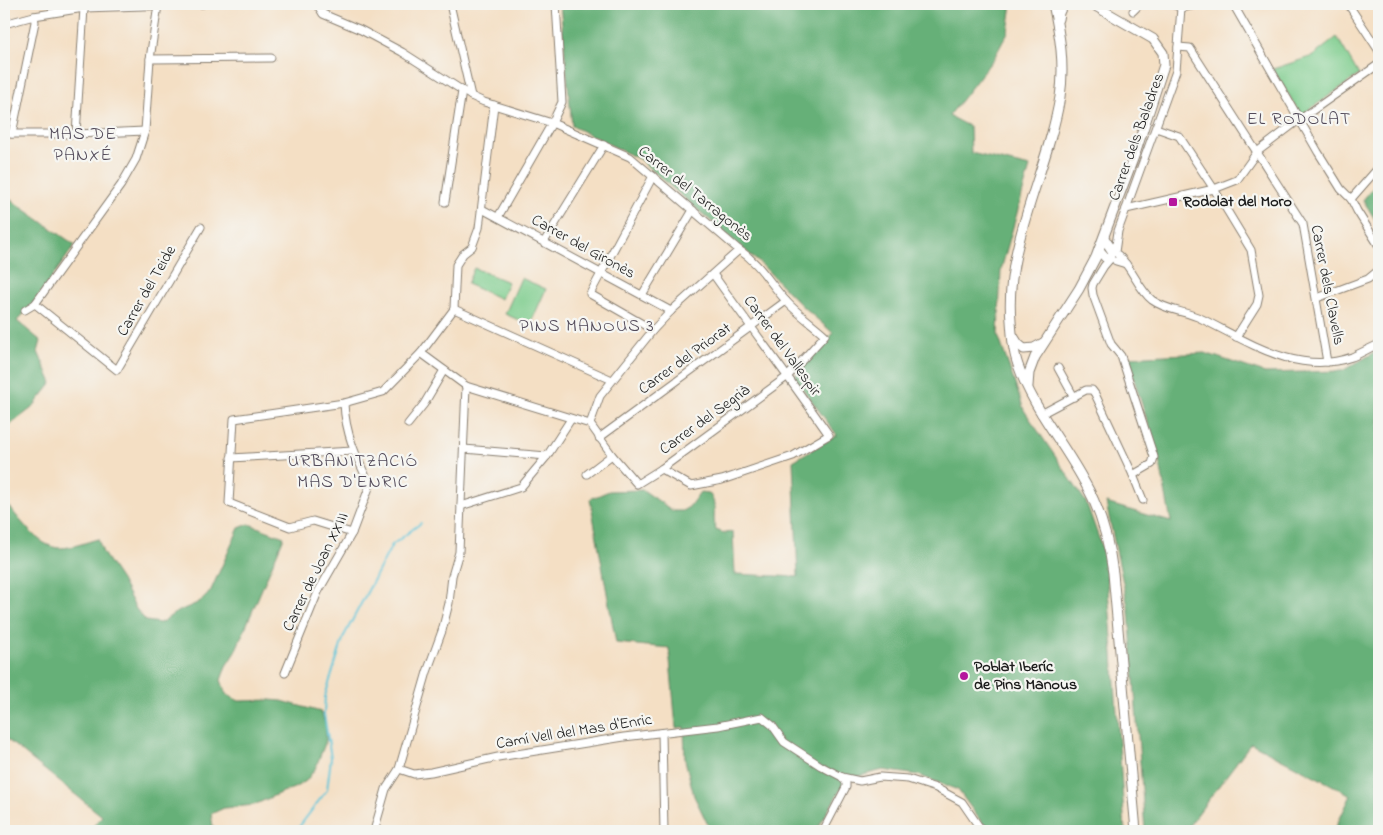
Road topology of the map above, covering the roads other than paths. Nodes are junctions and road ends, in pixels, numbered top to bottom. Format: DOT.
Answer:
graph roads {
  1 [pos="203,4"];
  2 [pos="317,4"];
  3 [pos="450,4"];
  4 [pos="556,4"];
  5 [pos="1053,4"];
  6 [pos="1063,4"];
  7 [pos="1092,4"];
  8 [pos="1140,4"];
  9 [pos="1172,4"];
  10 [pos="1200,4"];
  11 [pos="1232,4"];
  12 [pos="1348,4"];
  13 [pos="158,5"];
  14 [pos="84,8"];
  15 [pos="1181,8"];
  16 [pos="1133,11"];
  17 [pos="34,16"];
  18 [pos="4,24"];
  19 [pos="1058,25"];
  20 [pos="1178,47"];
  21 [pos="1379,51"];
  22 [pos="271,58"];
  23 [pos="150,59"];
  24 [pos="1379,64"];
  25 [pos="462,91"];
  26 [pos="471,96"];
  27 [pos="494,105"];
  28 [pos="1299,120"];
  29 [pos="552,122"];
  30 [pos="1156,128"];
  31 [pos="144,131"];
  32 [pos="4,134"];
  33 [pos="12,134"];
  34 [pos="76,134"];
  35 [pos="604,145"];
  36 [pos="1257,152"];
  37 [pos="1379,167"];
  38 [pos="652,176"];
  39 [pos="1214,189"];
  40 [pos="1351,199"];
  41 [pos="445,202"];
  42 [pos="482,209"];
  43 [pos="1126,209"];
  44 [pos="693,210"];
  45 [pos="498,217"];
  46 [pos="201,227"];
  47 [pos="544,242"];
  48 [pos="1379,246"];
  49 [pos="739,250"];
  50 [pos="1111,254"];
  51 [pos="1379,270"];
  52 [pos="600,273"];
  53 [pos="713,274"];
  54 [pos="642,295"];
  55 [pos="1317,298"];
  56 [pos="786,301"];
  57 [pos="35,304"];
  58 [pos="454,309"];
  59 [pos="25,310"];
  60 [pos="670,311"];
  61 [pos="751,327"];
  62 [pos="653,330"];
  63 [pos="1012,334"];
  64 [pos="1236,337"];
  65 [pos="1043,343"];
  66 [pos="1379,344"];
  67 [pos="1027,348"];
  68 [pos="421,352"];
  69 [pos="1034,358"];
  70 [pos="1017,359"];
  71 [pos="1327,362"];
  72 [pos="1058,368"];
  73 [pos="444,370"];
  74 [pos="788,376"];
  75 [pos="612,380"];
  76 [pos="466,386"];
  77 [pos="1028,389"];
  78 [pos="1074,397"];
  79 [pos="344,403"];
  80 [pos="1041,414"];
  81 [pos="571,419"];
  82 [pos="408,424"];
  83 [pos="590,424"];
  84 [pos="599,438"];
  85 [pos="464,448"];
  86 [pos="353,451"];
  87 [pos="612,455"];
  88 [pos="547,456"];
  89 [pos="231,458"];
  90 [pos="661,469"];
  91 [pos="587,474"];
  92 [pos="1133,475"];
  93 [pos="1143,500"];
  94 [pos="460,506"];
  95 [pos="352,533"];
  96 [pos="285,672"];
  97 [pos="662,733"];
  98 [pos="399,769"];
  99 [pos="842,777"];
  100 [pos="374,831"];
  101 [pos="664,831"];
  102 [pos="823,831"];
  103 [pos="982,831"];
  104 [pos="1136,831"];
  1 -- 13 [label="street"];
  2 -- 25 [label="street, Carrer del Tarragonès"];
  3 -- 26 [label="street"];
  4 -- 29 [label="street"];
  5 -- 19 [label="main road"];
  6 -- 19 [label="main road"];
  7 -- 50 [label="main road"];
  8 -- 16 [label="street"];
  9 -- 15 [label="street"];
  10 -- 15 [label="street"];
  11 -- 28 [label="street"];
  12 -- 21 [label="street"];
  13 -- 14 [label="street"];
  13 -- 23 [label="street"];
  14 -- 17 [label="street"];
  14 -- 34 [label="street"];
  15 -- 20 [label="street, Carrer dels Baladres"];
  17 -- 18 [label="street"];
  17 -- 33 [label="street"];
  19 -- 63 [label="main road"];
  20 -- 30 [label="street, Carrer dels Baladres"];
  20 -- 36 [label="street, Carrer dels Clavells"];
  22 -- 23 [label="street"];
  23 -- 31 [label="street"];
  24 -- 28 [label="street"];
  25 -- 26 [label="street, Carrer del Tarragonès"];
  25 -- 41 [label="street"];
  26 -- 27 [label="street, Carrer del Tarragonès"];
  27 -- 29 [label="street, Carrer del Tarragonès"];
  27 -- 42 [label="street"];
  28 -- 36 [label="street"];
  28 -- 40 [label="street"];
  29 -- 35 [label="street, Carrer del Tarragonès"];
  29 -- 45 [label="street"];
  30 -- 39 [label="street"];
  30 -- 43 [label="street, Carrer dels Baladres"];
  31 -- 34 [label="street"];
  31 -- 57 [label="street"];
  32 -- 33 [label="street"];
  33 -- 34 [label="street"];
  35 -- 38 [label="street, Carrer del Tarragonès"];
  35 -- 47 [label="street"];
  36 -- 39 [label="street"];
  36 -- 55 [label="street, Carrer dels Clavells"];
  37 -- 40 [label="street"];
  38 -- 44 [label="street, Carrer del Tarragonès"];
  38 -- 52 [label="street"];
  39 -- 43 [label="street"];
  39 -- 64 [label="street"];
  40 -- 48 [label="street"];
  42 -- 45 [label="street, Carrer del Gironès"];
  42 -- 58 [label="street"];
  43 -- 50 [label="street, Carrer dels Baladres"];
  44 -- 49 [label="street, Carrer del Tarragonès"];
  44 -- 54 [label="street"];
  45 -- 47 [label="street, Carrer del Gironès"];
  46 -- 57 [label="street, Carrer del Teide"];
  47 -- 52 [label="street, Carrer del Gironès"];
  49 -- 53 [label="street"];
  49 -- 56 [label="street, Carrer del Tarragonès"];
  50 -- 64 [label="street"];
  50 -- 65 [label="main road"];
  50 -- 92 [label="street"];
  51 -- 55 [label="street"];
  52 -- 54 [label="street, Carrer del Gironès"];
  52 -- 62 [label="street"];
  53 -- 60 [label="street"];
  53 -- 61 [label="street, Carrer del Vallespir"];
  54 -- 60 [label="street, Carrer del Gironès"];
  55 -- 71 [label="street, Carrer dels Clavells"];
  56 -- 61 [label="street, Carrer del Priorat"];
  56 -- 74 [label="street, Carrer del Tarragonès"];
  57 -- 59 [label="street"];
  58 -- 68 [label="street"];
  58 -- 75 [label="street"];
  60 -- 62 [label="street"];
  61 -- 74 [label="street, Carrer del Vallespir"];
  61 -- 84 [label="street, Carrer del Priorat"];
  62 -- 75 [label="street"];
  63 -- 67 [label="main road"];
  63 -- 70 [label="main road"];
  64 -- 71 [label="street"];
  65 -- 67 [label="main road"];
  65 -- 69 [label="main road"];
  66 -- 71 [label="street"];
  67 -- 69 [label="main road"];
  67 -- 70 [label="main road"];
  68 -- 73 [label="street"];
  68 -- 79 [label="street"];
  69 -- 70 [label="main road"];
  69 -- 77 [label="main road"];
  70 -- 77 [label="main road"];
  72 -- 78 [label="street"];
  73 -- 76 [label="street"];
  73 -- 82 [label="street"];
  74 -- 90 [label="street, Carrer del Segrià"];
  74 -- 90 [label="street, Carrer del Vallespir"];
  75 -- 83 [label="street"];
  76 -- 81 [label="street"];
  76 -- 85 [label="street"];
  77 -- 80 [label="main road"];
  78 -- 80 [label="street"];
  78 -- 92 [label="street"];
  79 -- 86 [label="street, Carrer de Joan XXIII"];
  79 -- 89 [label="street"];
  80 -- 104 [label="main road"];
  81 -- 83 [label="street"];
  81 -- 88 [label="street"];
  83 -- 84 [label="street"];
  84 -- 87 [label="street"];
  85 -- 88 [label="street"];
  85 -- 94 [label="street"];
  86 -- 89 [label="street"];
  86 -- 95 [label="street, Carrer de Joan XXIII"];
  87 -- 90 [label="street, Carrer del Segrià"];
  87 -- 91 [label="street"];
  88 -- 94 [label="street"];
  89 -- 95 [label="street"];
  92 -- 93 [label="street"];
  94 -- 98 [label="street"];
  95 -- 96 [label="street, Carrer de Joan XXIII"];
  97 -- 98 [label="street, Camí Vell del Mas d'Enric"];
  97 -- 99 [label="street, Camí Vell del Mas d'Enric"];
  97 -- 101 [label="street"];
  98 -- 100 [label="street"];
  99 -- 102 [label="street"];
  99 -- 103 [label="street, Camí Vell del Mas d'Enric"];
}
